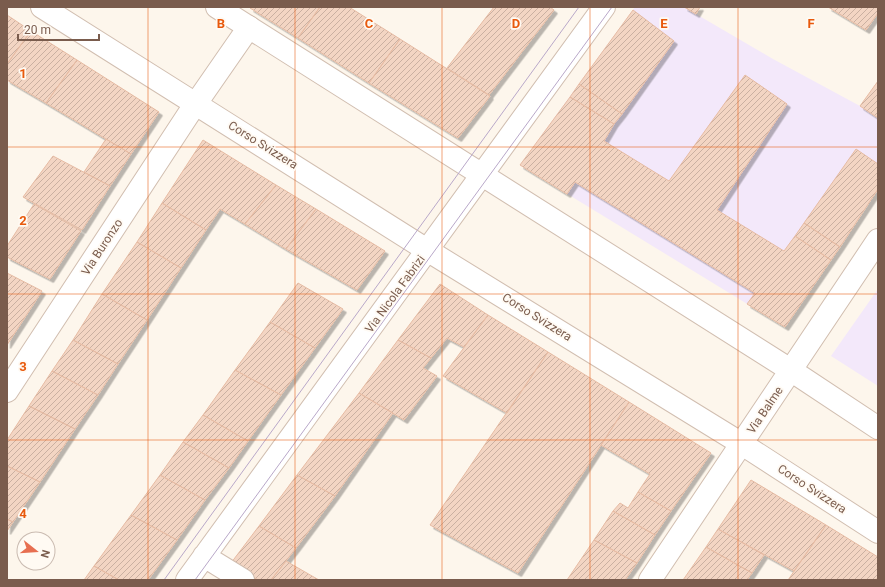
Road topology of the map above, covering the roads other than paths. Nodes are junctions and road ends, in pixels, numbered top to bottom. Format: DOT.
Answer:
graph roads {
  1 [pos="42,7"];
  2 [pos="218,7"];
  3 [pos="604,7"];
  4 [pos="249,27"];
  5 [pos="196,103"];
  6 [pos="480,174"];
  7 [pos="878,240"];
  8 [pos="427,250"];
  9 [pos="792,370"];
  10 [pos="7,391"];
  11 [pos="878,428"];
  12 [pos="742,444"];
  13 [pos="878,532"];
  14 [pos="204,556"];
  15 [pos="187,580"];
  16 [pos="243,580"];
  17 [pos="650,580"];
  1 -- 5 [label="street, Corso Svizzera"];
  2 -- 4 [label="street"];
  3 -- 6 [label="street, Via Nicola Fabrizi"];
  4 -- 5 [label="street"];
  4 -- 6 [label="street"];
  5 -- 8 [label="street, Corso Svizzera"];
  5 -- 10 [label="street, Via Buronzo"];
  6 -- 8 [label="street, Via Nicola Fabrizi"];
  6 -- 9 [label="street"];
  7 -- 9 [label="street, Via Balme"];
  8 -- 12 [label="street, Corso Svizzera"];
  8 -- 14 [label="street, Via Nicola Fabrizi"];
  9 -- 11 [label="street"];
  9 -- 12 [label="street, Via Balme"];
  12 -- 13 [label="street, Corso Svizzera"];
  12 -- 17 [label="street, Via Balme"];
  14 -- 15 [label="street, Via Nicola Fabrizi"];
  14 -- 16 [label="street"];
}
